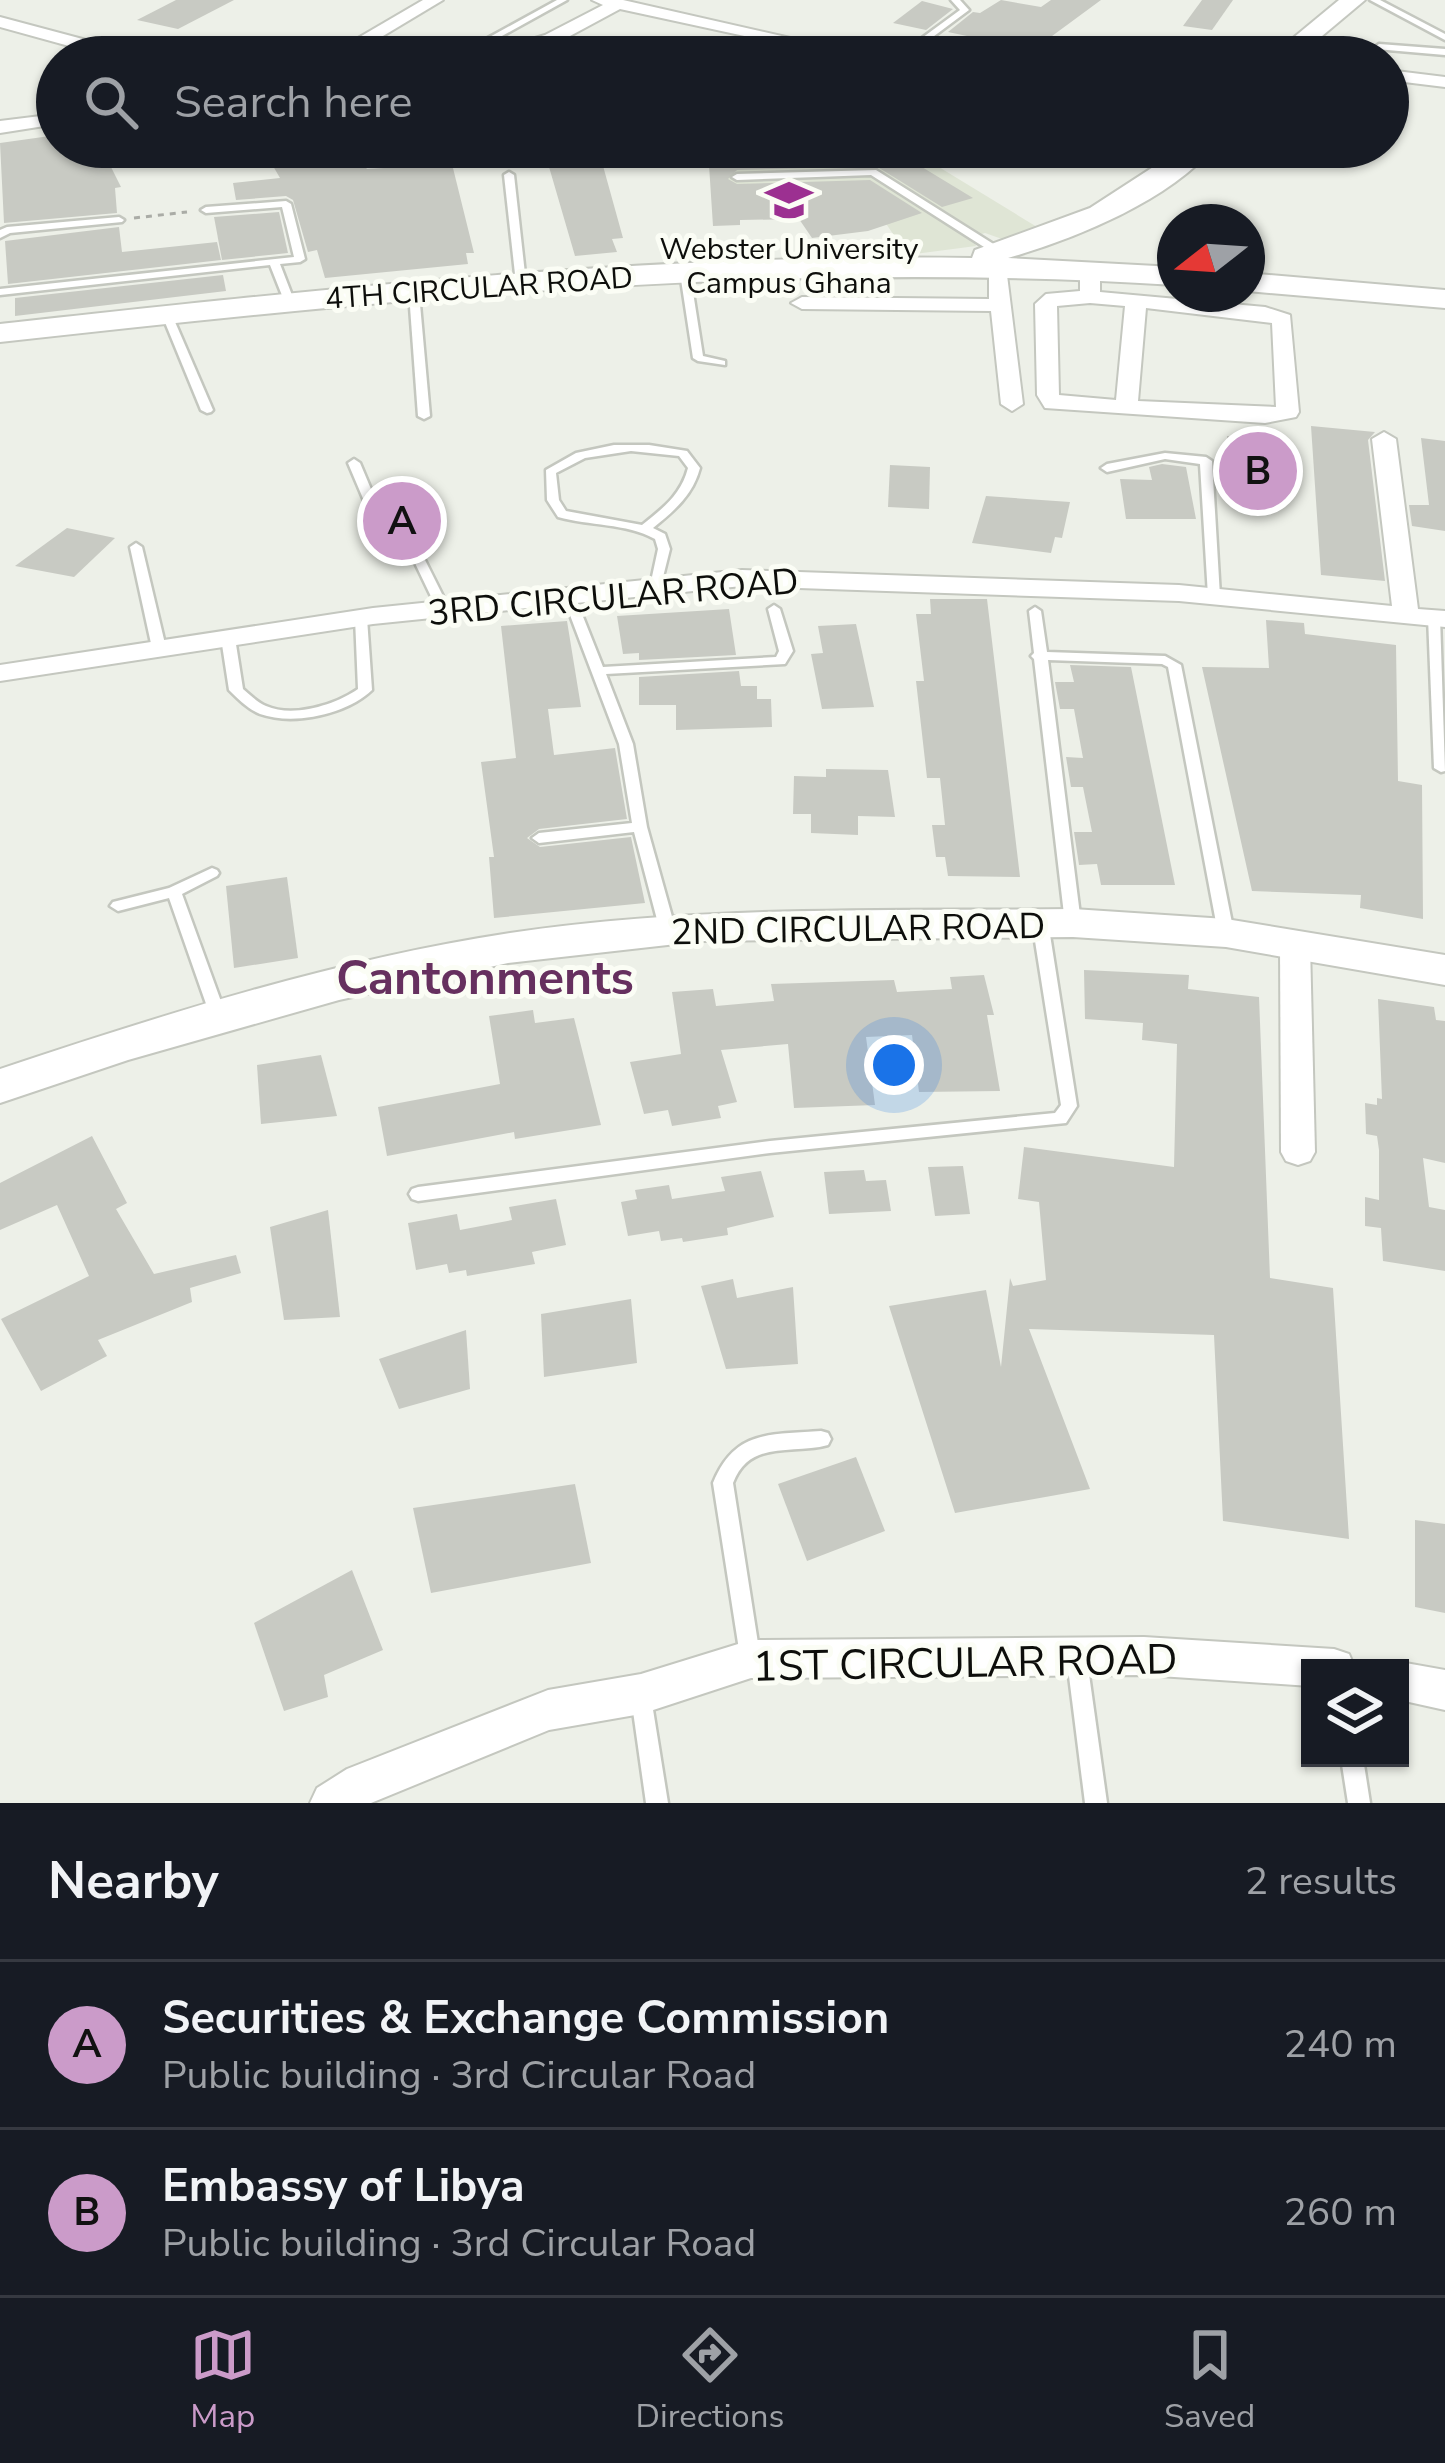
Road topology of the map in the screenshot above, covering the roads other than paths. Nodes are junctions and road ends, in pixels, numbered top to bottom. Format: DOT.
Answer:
graph roads {
  1 [pos="435,0"];
  2 [pos="563,0"];
  3 [pos="956,0"];
  4 [pos="1353,0"];
  5 [pos="1375,0"];
  6 [pos="609,2"];
  7 [pos="0,22"];
  8 [pos="52,36"];
  9 [pos="371,36"];
  10 [pos="496,36"];
  11 [pos="556,36"];
  12 [pos="769,36"];
  13 [pos="929,36"];
  14 [pos="1308,36"];
  15 [pos="1445,37"];
  16 [pos="1409,49"];
  17 [pos="1445,52"];
  18 [pos="1409,78"];
  19 [pos="1445,82"];
  20 [pos="36,122"];
  21 [pos="0,127"];
  22 [pos="1174,168"];
  23 [pos="508,175"];
  24 [pos="737,177"];
  25 [pos="206,210"];
  26 [pos="1109,212"];
  27 [pos="119,220"];
  28 [pos="0,235"];
  29 [pos="998,259"];
  30 [pos="275,264"];
  31 [pos="1157,269"];
  32 [pos="685,273"];
  33 [pos="1157,276"];
  34 [pos="520,283"];
  35 [pos="1090,284"];
  36 [pos="1265,284"];
  37 [pos="0,292"];
  38 [pos="414,293"];
  39 [pos="1445,299"];
  40 [pos="1136,302"];
  41 [pos="290,303"];
  42 [pos="802,303"];
  43 [pos="1001,305"];
  44 [pos="167,315"];
  45 [pos="0,333"];
  46 [pos="721,363"];
  47 [pos="1012,404"];
  48 [pos="1126,408"];
  49 [pos="207,410"];
  50 [pos="424,416"];
  51 [pos="1384,439"];
  52 [pos="354,463"];
  53 [pos="1108,468"];
  54 [pos="647,527"];
  55 [pos="136,547"];
  56 [pos="656,586"];
  57 [pos="568,594"];
  58 [pos="1214,596"];
  59 [pos="442,608"];
  60 [pos="774,609"];
  61 [pos="1035,611"];
  62 [pos="1406,615"];
  63 [pos="1439,618"];
  64 [pos="361,619"];
  65 [pos="228,638"];
  66 [pos="159,648"];
  67 [pos="1039,656"];
  68 [pos="596,671"];
  69 [pos="0,673"];
  70 [pos="1442,703"];
  71 [pos="1441,768"];
  72 [pos="640,827"];
  73 [pos="538,838"];
  74 [pos="212,873"];
  75 [pos="174,892"];
  76 [pos="118,906"];
  77 [pos="1057,923"];
  78 [pos="668,931"];
  79 [pos="1226,933"];
  80 [pos="1295,945"];
  81 [pos="1445,970"];
  82 [pos="219,1018"];
  83 [pos="0,1086"];
  84 [pos="1298,1152"];
  85 [pos="418,1194"];
  86 [pos="821,1439"];
  87 [pos="1076,1657"];
  88 [pos="751,1659"];
  89 [pos="1301,1667"];
  90 [pos="1409,1683"];
  91 [pos="1445,1690"];
  92 [pos="641,1694"];
  93 [pos="1353,1767"];
  94 [pos="336,1802"];
  95 [pos="657,1803"];
  96 [pos="1096,1803"];
  97 [pos="1358,1803"];
  1 -- 9 [label="street"];
  2 -- 10 [label="lane"];
  3 -- 13 [label="lane"];
  4 -- 14 [label="street"];
  5 -- 15 [label="lane"];
  6 -- 11 [label="street"];
  6 -- 12 [label="street"];
  7 -- 8 [label="street"];
  16 -- 17 [label="lane"];
  18 -- 19 [label="street"];
  20 -- 21 [label="street"];
  22 -- 26 [label="street"];
  23 -- 34 [label="lane"];
  24 -- 29 [label="lane"];
  25 -- 30 [label="lane"];
  26 -- 29 [label="street"];
  26 -- 31 [label="street"];
  27 -- 28 [label="lane"];
  29 -- 32 [label="street, 4TH CIRCULAR ROAD"];
  29 -- 35 [label="street, 4TH CIRCULAR ROAD"];
  29 -- 43 [label="street"];
  30 -- 37 [label="lane"];
  30 -- 41 [label="lane"];
  32 -- 34 [label="street, 4TH CIRCULAR ROAD"];
  32 -- 46 [label="lane"];
  33 -- 35 [label="street, 4TH CIRCULAR ROAD"];
  34 -- 38 [label="street, 4TH CIRCULAR ROAD"];
  35 -- 40 [label="street"];
  35 -- 48 [label="street"];
  36 -- 39 [label="street"];
  38 -- 41 [label="street, 4TH CIRCULAR ROAD"];
  38 -- 50 [label="lane"];
  40 -- 48 [label="street"];
  40 -- 48 [label="street"];
  41 -- 44 [label="street, 4TH CIRCULAR ROAD"];
  42 -- 43 [label="street"];
  43 -- 47 [label="street"];
  44 -- 45 [label="street, 4TH CIRCULAR ROAD"];
  44 -- 49 [label="lane"];
  51 -- 62 [label="street"];
  52 -- 59 [label="lane"];
  53 -- 58 [label="lane"];
  54 -- 54 [label="lane"];
  54 -- 56 [label="lane"];
  55 -- 66 [label="lane"];
  56 -- 57 [label="street, 3RD CIRCULAR ROAD"];
  56 -- 58 [label="street, 3RD CIRCULAR ROAD"];
  57 -- 59 [label="street, 3RD CIRCULAR ROAD"];
  57 -- 68 [label="lane"];
  58 -- 62 [label="street, 3RD CIRCULAR ROAD"];
  59 -- 64 [label="street, 3RD CIRCULAR ROAD"];
  60 -- 68 [label="lane"];
  61 -- 67 [label="lane"];
  62 -- 63 [label="street, 3RD CIRCULAR ROAD"];
  63 -- 70 [label="lane"];
  64 -- 65 [label="street, 3RD CIRCULAR ROAD"];
  64 -- 65 [label="lane"];
  65 -- 66 [label="street, 3RD CIRCULAR ROAD"];
  66 -- 69 [label="street, 3RD CIRCULAR ROAD"];
  67 -- 77 [label="lane"];
  67 -- 79 [label="lane"];
  68 -- 72 [label="lane"];
  70 -- 71 [label="lane"];
  72 -- 73 [label="lane"];
  72 -- 78 [label="lane"];
  74 -- 75 [label="lane"];
  75 -- 76 [label="lane"];
  75 -- 82 [label="lane"];
  77 -- 78 [label="street, 2ND CIRCULAR ROAD"];
  77 -- 79 [label="street, 2ND CIRCULAR ROAD"];
  77 -- 85 [label="lane"];
  78 -- 82 [label="street, 2ND CIRCULAR ROAD"];
  79 -- 80 [label="street, 2ND CIRCULAR ROAD"];
  80 -- 81 [label="street, 2ND CIRCULAR ROAD"];
  80 -- 84 [label="street"];
  82 -- 83 [label="street, 2ND CIRCULAR ROAD"];
  86 -- 88 [label="lane"];
  87 -- 88 [label="street, 1ST CIRCULAR ROAD"];
  87 -- 89 [label="street, 1ST CIRCULAR ROAD"];
  87 -- 96 [label="lane"];
  88 -- 92 [label="street, 1ST CIRCULAR ROAD"];
  90 -- 91 [label="street"];
  92 -- 94 [label="street, 1ST CIRCULAR ROAD"];
  92 -- 95 [label="lane"];
  93 -- 97 [label="lane"];
}
